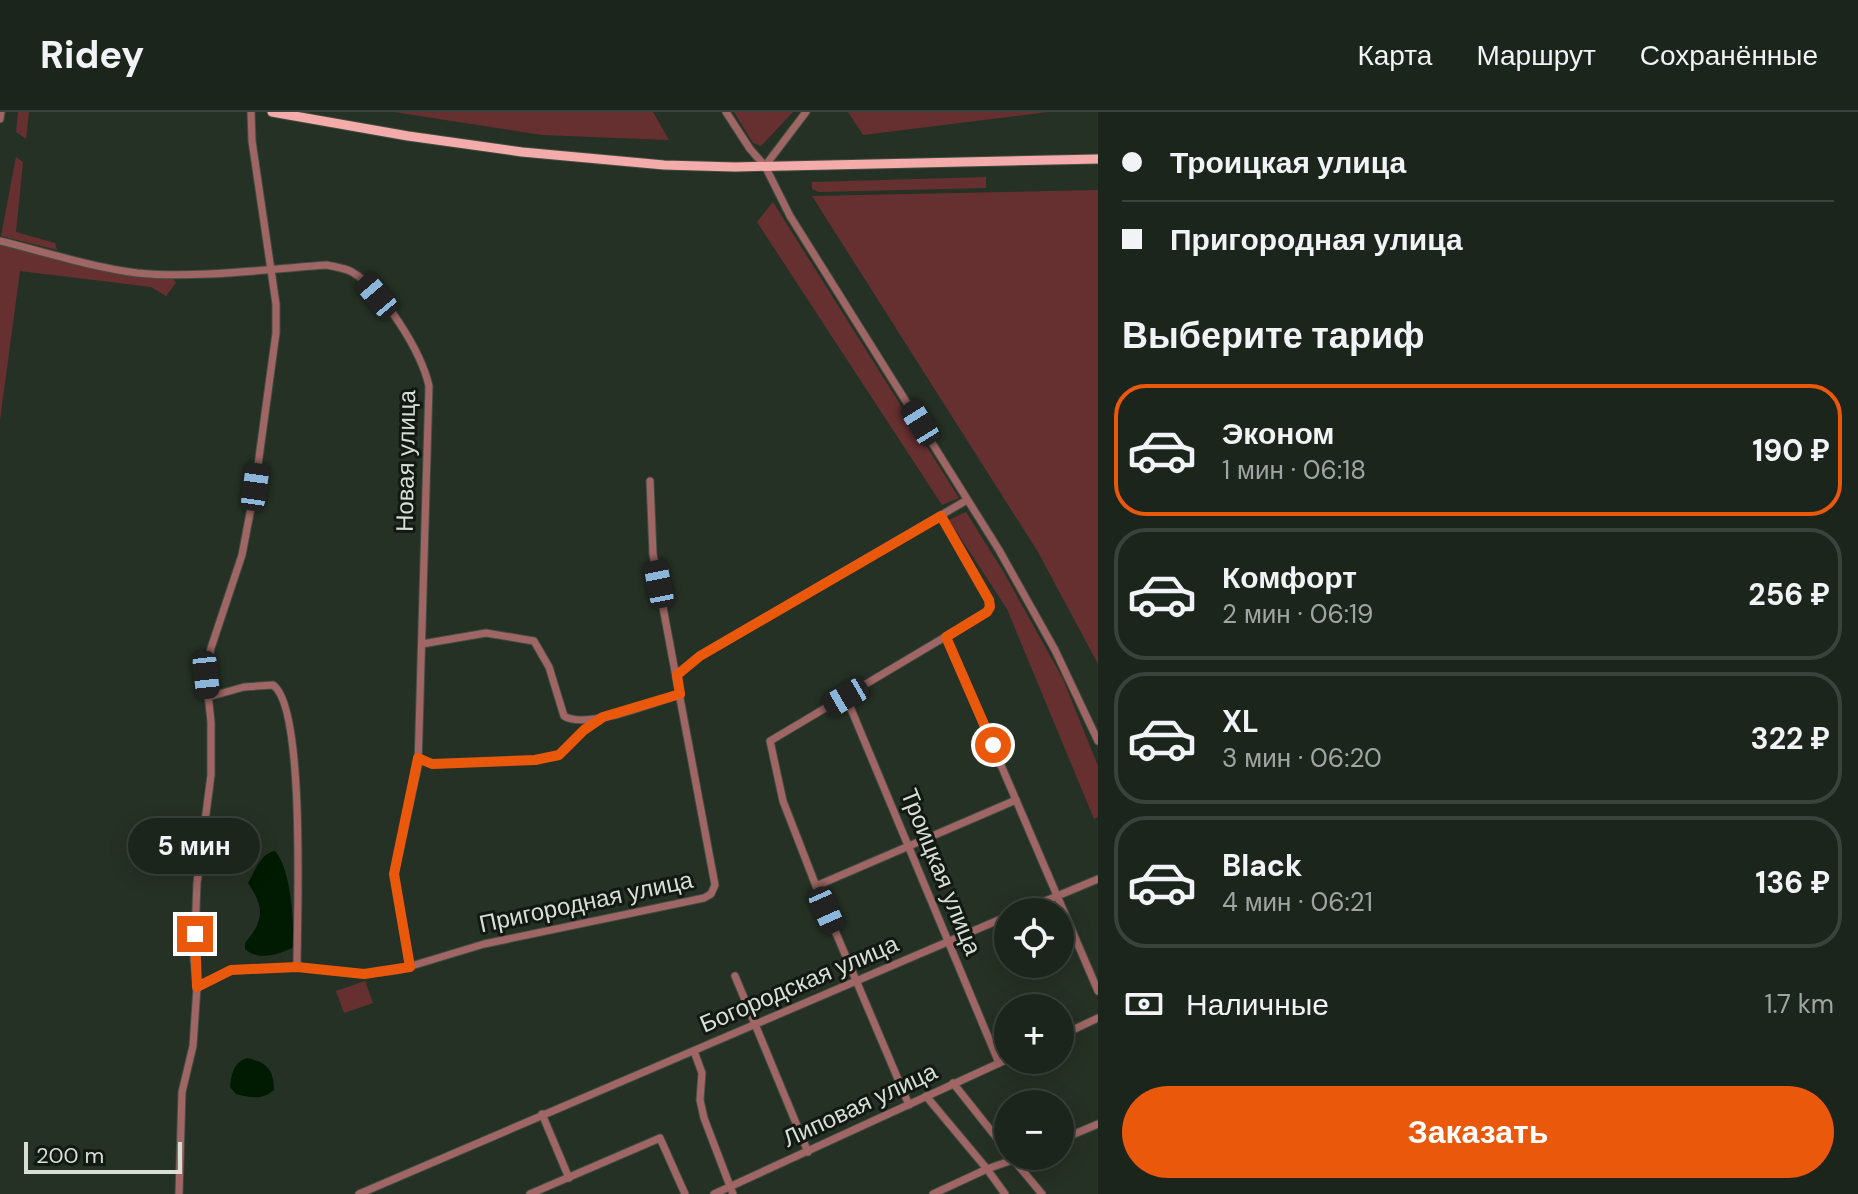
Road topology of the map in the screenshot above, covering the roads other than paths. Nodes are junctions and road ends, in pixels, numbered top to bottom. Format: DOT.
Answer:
graph roads {
  1 [pos="1,112"];
  2 [pos="251,112"];
  3 [pos="272,112"];
  4 [pos="726,112"];
  5 [pos="806,112"];
  6 [pos="0,119"];
  7 [pos="1098,159"];
  8 [pos="765,166"];
  9 [pos="0,241"];
  10 [pos="271,268"];
  11 [pos="650,481"];
  12 [pos="967,500"];
  13 [pos="941,516"];
  14 [pos="946,637"];
  15 [pos="422,644"];
  16 [pos="677,675"];
  17 [pos="680,694"];
  18 [pos="208,697"];
  19 [pos="846,697"];
  20 [pos="603,717"];
  21 [pos="1098,741"];
  22 [pos="418,758"];
  23 [pos="1016,800"];
  24 [pos="909,845"];
  25 [pos="1098,879"];
  26 [pos="816,886"];
  27 [pos="1057,896"];
  28 [pos="1052,898"];
  29 [pos="994,922"];
  30 [pos="947,941"];
  31 [pos="297,967"];
  32 [pos="410,967"];
  33 [pos="735,976"];
  34 [pos="857,980"];
  35 [pos="197,987"];
  36 [pos="1098,991"];
  37 [pos="1098,1018"];
  38 [pos="753,1024"];
  39 [pos="1074,1029"];
  40 [pos="694,1051"];
  41 [pos="994,1051"];
  42 [pos="994,1065"];
  43 [pos="953,1083"];
  44 [pos="926,1096"];
  45 [pos="909,1105"];
  46 [pos="542,1114"];
  47 [pos="1098,1124"];
  48 [pos="1074,1134"];
  49 [pos="994,1135"];
  50 [pos="808,1152"];
  51 [pos="994,1165"];
  52 [pos="987,1169"];
  53 [pos="1022,1170"];
  54 [pos="569,1178"];
  55 [pos="731,1191"];
  56 [pos="179,1194"];
  57 [pos="359,1194"];
  58 [pos="530,1194"];
  59 [pos="685,1194"];
  60 [pos="714,1194"];
  61 [pos="933,1194"];
  62 [pos="1005,1194"];
  63 [pos="1042,1194"];
  1 -- 6 [label="street"];
  2 -- 10 [label="street"];
  3 -- 8 [label="main road"];
  4 -- 8 [label="street"];
  5 -- 8 [label="street"];
  7 -- 8 [label="main road"];
  8 -- 12 [label="street"];
  9 -- 10 [label="street, Новая улица"];
  10 -- 15 [label="street, Новая улица"];
  10 -- 18 [label="street"];
  11 -- 16 [label="street, Пригородная улица"];
  12 -- 13 [label="street"];
  12 -- 21 [label="street"];
  13 -- 14 [label="street"];
  13 -- 16 [label="street"];
  14 -- 19 [label="street"];
  14 -- 23 [label="street"];
  15 -- 20 [label="street"];
  15 -- 22 [label="street, Новая улица"];
  16 -- 17 [label="street, Пригородная улица"];
  17 -- 20 [label="street"];
  17 -- 32 [label="street, Пригородная улица"];
  18 -- 31 [label="street"];
  18 -- 35 [label="street"];
  19 -- 24 [label="street, Троицкая улица"];
  19 -- 26 [label="street"];
  20 -- 22 [label="street"];
  22 -- 32 [label="street, Новая улица"];
  23 -- 24 [label="street"];
  23 -- 27 [label="street"];
  24 -- 26 [label="street"];
  24 -- 30 [label="street, Троицкая улица"];
  25 -- 27 [label="street"];
  26 -- 34 [label="street"];
  27 -- 28 [label="street"];
  27 -- 36 [label="street"];
  29 -- 30 [label="street, Богородская улица"];
  30 -- 34 [label="street, Богородская улица"];
  30 -- 41 [label="street, Троицкая улица"];
  31 -- 32 [label="street, Пригородная улица"];
  31 -- 35 [label="street, Пригородная улица"];
  33 -- 38 [label="street"];
  34 -- 38 [label="street, Богородская улица"];
  34 -- 45 [label="street"];
  35 -- 56 [label="street"];
  37 -- 39 [label="street"];
  38 -- 40 [label="street, Богородская улица"];
  38 -- 50 [label="street"];
  40 -- 46 [label="street"];
  40 -- 55 [label="street, Богородская улица"];
  42 -- 43 [label="street, Липовая улица"];
  43 -- 44 [label="street, Липовая улица"];
  43 -- 49 [label="street"];
  44 -- 45 [label="street, Липовая улица"];
  44 -- 52 [label="street"];
  45 -- 50 [label="street, Липовая улица"];
  46 -- 54 [label="street"];
  46 -- 57 [label="street"];
  47 -- 48 [label="street"];
  50 -- 55 [label="street, Липовая улица"];
  51 -- 52 [label="street"];
  52 -- 61 [label="street"];
  52 -- 62 [label="street"];
  53 -- 63 [label="street"];
  54 -- 58 [label="street"];
  54 -- 59 [label="street"];
  55 -- 60 [label="street, Липовая улица"];
}
